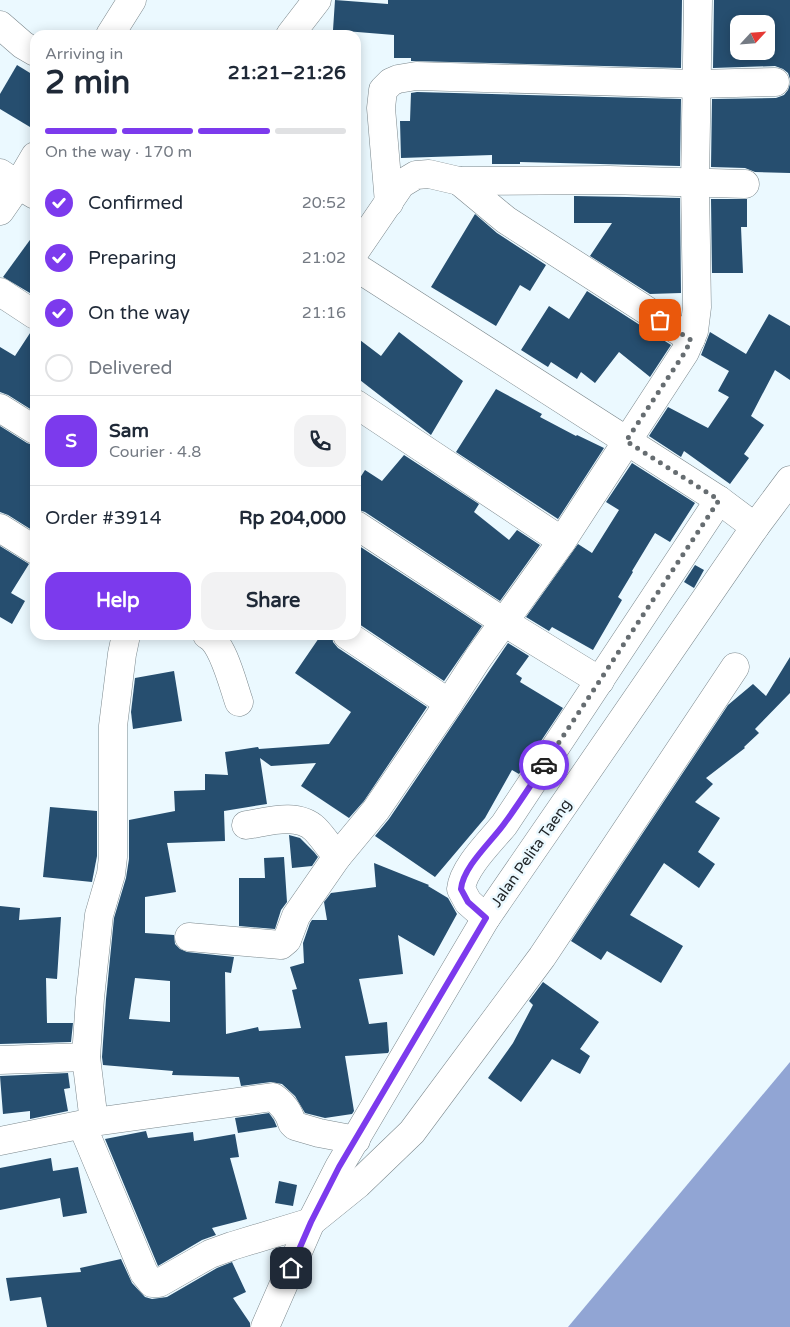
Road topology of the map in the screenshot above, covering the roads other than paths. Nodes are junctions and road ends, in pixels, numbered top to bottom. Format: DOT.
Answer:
graph roads {
  1 [pos="132,0"];
  2 [pos="317,0"];
  3 [pos="698,0"];
  4 [pos="0,25"];
  5 [pos="113,30"];
  6 [pos="294,30"];
  7 [pos="30,50"];
  8 [pos="775,82"];
  9 [pos="697,84"];
  10 [pos="30,164"];
  11 [pos="459,181"];
  12 [pos="695,183"];
  13 [pos="18,184"];
  14 [pos="745,184"];
  15 [pos="388,203"];
  16 [pos="0,211"];
  17 [pos="361,243"];
  18 [pos="361,269"];
  19 [pos="0,292"];
  20 [pos="30,312"];
  21 [pos="691,340"];
  22 [pos="361,407"];
  23 [pos="0,408"];
  24 [pos="30,427"];
  25 [pos="626,441"];
  26 [pos="790,480"];
  27 [pos="719,500"];
  28 [pos="0,528"];
  29 [pos="755,528"];
  30 [pos="361,536"];
  31 [pos="562,541"];
  32 [pos="30,547"];
  33 [pos="504,622"];
  34 [pos="125,640"];
  35 [pos="214,640"];
  36 [pos="354,640"];
  37 [pos="735,667"];
  38 [pos="600,681"];
  39 [pos="239,702"];
  40 [pos="449,703"];
  41 [pos="246,825"];
  42 [pos="337,857"];
  43 [pos="486,918"];
  44 [pos="189,937"];
  45 [pos="86,1057"];
  46 [pos="0,1060"];
  47 [pos="88,1124"];
  48 [pos="356,1140"];
  49 [pos="0,1141"];
  50 [pos="311,1222"];
  51 [pos="265,1327"];
  1 -- 5 [label="street"];
  2 -- 6 [label="street"];
  3 -- 9 [label="street"];
  4 -- 7 [label="street"];
  8 -- 9 [label="street"];
  9 -- 12 [label="street"];
  9 -- 15 [label="street"];
  10 -- 13 [label="street"];
  11 -- 12 [label="street"];
  11 -- 15 [label="street"];
  11 -- 21 [label="street"];
  12 -- 14 [label="street"];
  12 -- 21 [label="street"];
  13 -- 16 [label="street"];
  15 -- 17 [label="street"];
  18 -- 25 [label="street"];
  19 -- 20 [label="street"];
  21 -- 25 [label="street"];
  22 -- 31 [label="street"];
  23 -- 24 [label="street"];
  25 -- 27 [label="street"];
  25 -- 31 [label="street"];
  26 -- 29 [label="street, Jalan Pelita Taeng"];
  27 -- 29 [label="street"];
  27 -- 38 [label="street"];
  28 -- 32 [label="street"];
  29 -- 43 [label="street, Jalan Pelita Taeng"];
  30 -- 33 [label="street"];
  31 -- 33 [label="street"];
  33 -- 38 [label="street"];
  33 -- 40 [label="street"];
  34 -- 45 [label="street"];
  35 -- 39 [label="street"];
  36 -- 40 [label="street"];
  37 -- 50 [label="street"];
  38 -- 43 [label="street"];
  40 -- 42 [label="street"];
  41 -- 42 [label="street"];
  42 -- 44 [label="street"];
  43 -- 48 [label="street, Jalan Pelita Taeng"];
  45 -- 46 [label="street"];
  45 -- 47 [label="street"];
  47 -- 48 [label="street"];
  47 -- 49 [label="street"];
  47 -- 50 [label="street"];
  48 -- 50 [label="street, Jalan Pelita Taeng"];
  50 -- 51 [label="street, Jalan Pelita Taeng"];
}
